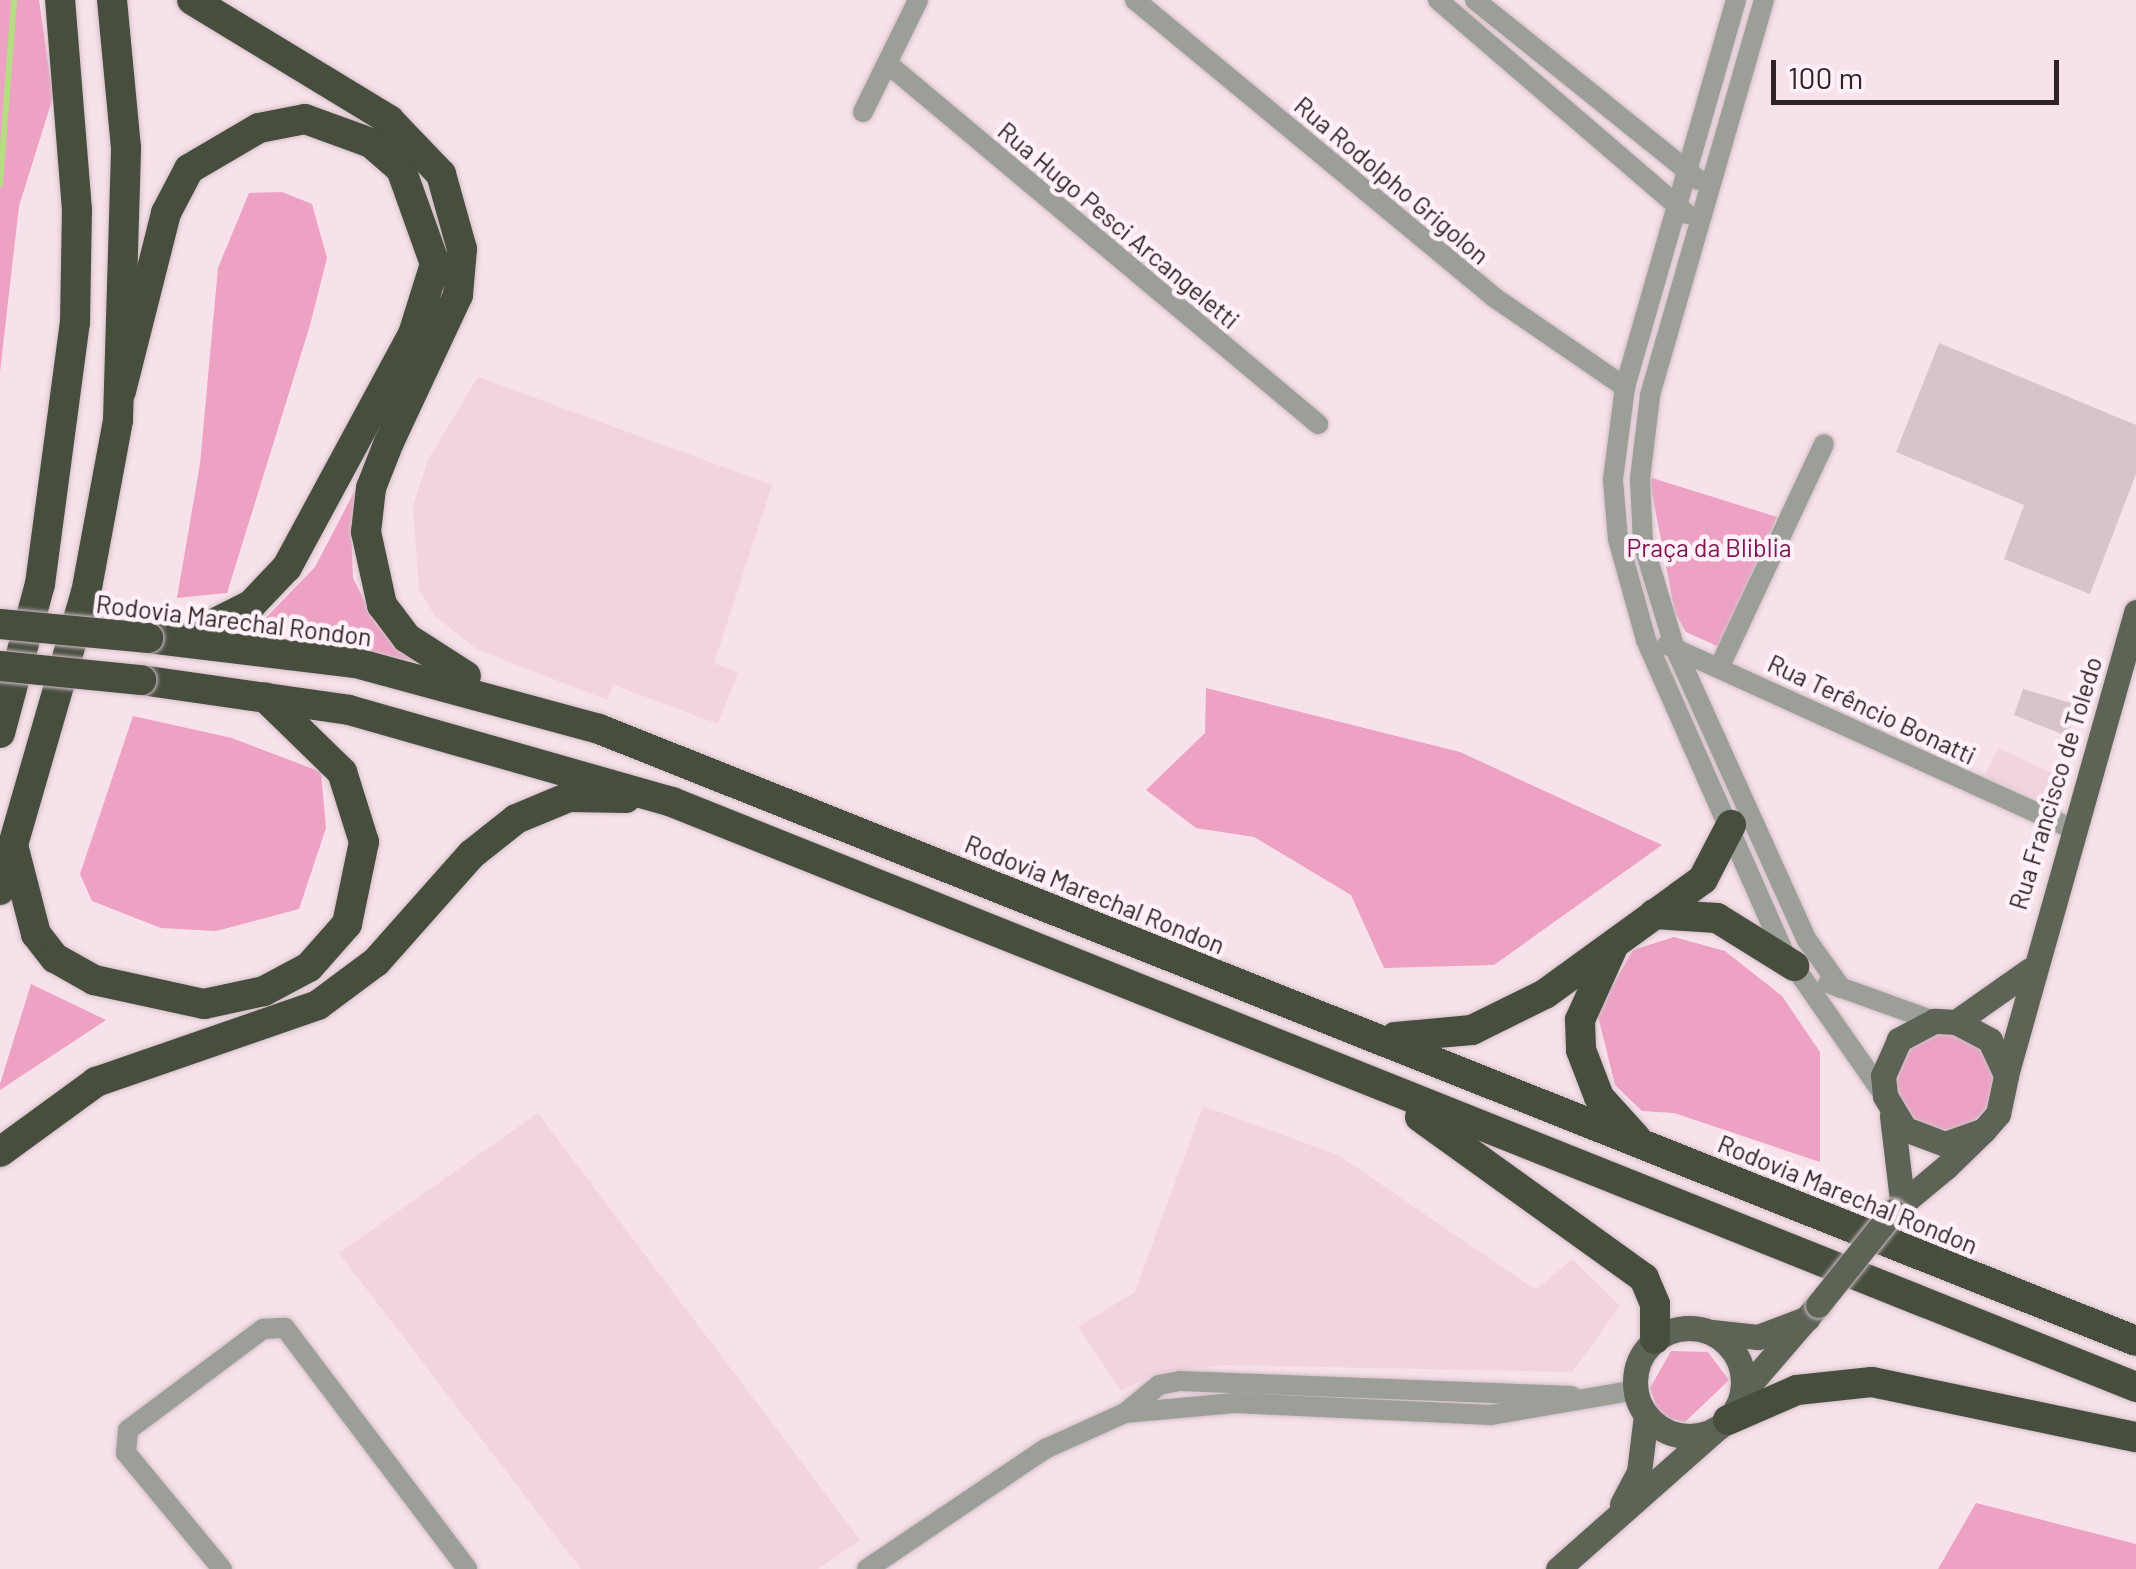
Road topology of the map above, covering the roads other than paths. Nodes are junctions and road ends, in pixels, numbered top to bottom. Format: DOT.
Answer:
graph roads {
  1 [pos="60,0"];
  2 [pos="112,0"];
  3 [pos="192,0"];
  4 [pos="918,0"];
  5 [pos="1135,0"];
  6 [pos="1438,0"];
  7 [pos="1474,0"];
  8 [pos="1736,0"];
  9 [pos="1764,0"];
  10 [pos="888,64"];
  11 [pos="863,112"];
  12 [pos="1688,174"];
  13 [pos="1711,186"];
  14 [pos="1678,207"];
  15 [pos="1700,224"];
  16 [pos="1626,387"];
  17 [pos="122,390"];
  18 [pos="1318,424"];
  19 [pos="1824,444"];
  20 [pos="2136,612"];
  21 [pos="0,624"];
  22 [pos="163,640"];
  23 [pos="1646,640"];
  24 [pos="1674,646"];
  25 [pos="0,666"];
  26 [pos="1720,666"];
  27 [pos="265,697"];
  28 [pos="518,701"];
  29 [pos="0,733"];
  30 [pos="672,802"];
  31 [pos="1731,826"];
  32 [pos="2074,830"];
  33 [pos="13,845"];
  34 [pos="0,890"];
  35 [pos="1651,914"];
  36 [pos="1615,944"];
  37 [pos="1790,963"];
  38 [pos="2030,970"];
  39 [pos="1841,988"];
  40 [pos="1945,1022"];
  41 [pos="1368,1035"];
  42 [pos="2006,1075"];
  43 [pos="1358,1078"];
  44 [pos="1888,1105"];
  45 [pos="1984,1130"];
  46 [pos="1641,1144"];
  47 [pos="0,1152"];
  48 [pos="1897,1205"];
  49 [pos="1813,1311"];
  50 [pos="1712,1332"];
  51 [pos="1656,1339"];
  52 [pos="2136,1341"];
  53 [pos="1321,1384"];
  54 [pos="2136,1387"];
  55 [pos="1398,1388"];
  56 [pos="1636,1390"];
  57 [pos="1578,1397"];
  58 [pos="1320,1406"];
  59 [pos="1399,1410"];
  60 [pos="1124,1413"];
  61 [pos="1646,1414"];
  62 [pos="1729,1414"];
  63 [pos="2136,1438"];
  64 [pos="1606,1524"];
  65 [pos="461,1567"];
  66 [pos="222,1569"];
  67 [pos="867,1569"];
  68 [pos="1558,1569"];
  1 -- 29 [label="highway"];
  2 -- 17 [label="highway"];
  3 -- 28 [label="highway"];
  4 -- 10 [label="street"];
  5 -- 16 [label="street, Rua Rodolpho Grigolon"];
  6 -- 14 [label="street"];
  7 -- 12 [label="street"];
  8 -- 12 [label="street"];
  9 -- 13 [label="street"];
  10 -- 11 [label="street"];
  10 -- 18 [label="street, Rua Hugo Pesci Arcangeletti"];
  12 -- 13 [label="street"];
  12 -- 14 [label="street"];
  13 -- 15 [label="street"];
  14 -- 15 [label="street"];
  14 -- 16 [label="street"];
  15 -- 24 [label="street"];
  16 -- 23 [label="street"];
  17 -- 22 [label="highway"];
  17 -- 33 [label="highway"];
  19 -- 26 [label="street"];
  20 -- 32 [label="main road, Rua Francisco de Toledo"];
  21 -- 22 [label="highway, Rodovia Marechal Rondon, bridge"];
  22 -- 28 [label="highway, Rodovia Marechal Rondon"];
  23 -- 24 [label="street, Rua Terêncio Bonatti"];
  23 -- 31 [label="street"];
  24 -- 26 [label="street, Rua Terêncio Bonatti"];
  24 -- 39 [label="street"];
  25 -- 27 [label="highway, bridge"];
  26 -- 32 [label="street, Rua Terêncio Bonatti"];
  27 -- 30 [label="highway"];
  27 -- 33 [label="highway"];
  28 -- 41 [label="highway, Rodovia Marechal Rondon"];
  30 -- 43 [label="highway"];
  30 -- 47 [label="highway"];
  31 -- 35 [label="highway"];
  31 -- 37 [label="street"];
  32 -- 38 [label="main road, Rua Francisco de Toledo"];
  33 -- 34 [label="highway"];
  35 -- 36 [label="highway"];
  35 -- 37 [label="highway"];
  36 -- 41 [label="highway"];
  36 -- 46 [label="highway"];
  37 -- 39 [label="street"];
  37 -- 44 [label="street"];
  38 -- 40 [label="main road"];
  38 -- 42 [label="main road, Rua Francisco de Toledo"];
  39 -- 40 [label="street"];
  40 -- 42 [label="main road"];
  40 -- 44 [label="main road"];
  41 -- 46 [label="highway, Rodovia Marechal Rondon"];
  42 -- 45 [label="main road"];
  43 -- 51 [label="highway"];
  43 -- 54 [label="highway"];
  44 -- 45 [label="main road"];
  44 -- 48 [label="main road"];
  45 -- 48 [label="main road"];
  46 -- 52 [label="highway, Rodovia Marechal Rondon"];
  48 -- 49 [label="main road, bridge"];
  49 -- 50 [label="main road"];
  49 -- 62 [label="main road"];
  50 -- 51 [label="main road"];
  50 -- 62 [label="main road"];
  51 -- 56 [label="main road"];
  53 -- 55 [label="street"];
  53 -- 58 [label="street"];
  53 -- 60 [label="street"];
  55 -- 57 [label="street"];
  55 -- 59 [label="street"];
  56 -- 57 [label="street"];
  56 -- 61 [label="main road"];
  57 -- 59 [label="street"];
  58 -- 59 [label="street"];
  58 -- 60 [label="street"];
  60 -- 67 [label="street"];
  61 -- 62 [label="main road"];
  61 -- 64 [label="main road"];
  62 -- 63 [label="highway"];
  62 -- 64 [label="main road"];
  64 -- 68 [label="main road"];
  65 -- 66 [label="street"];
}
